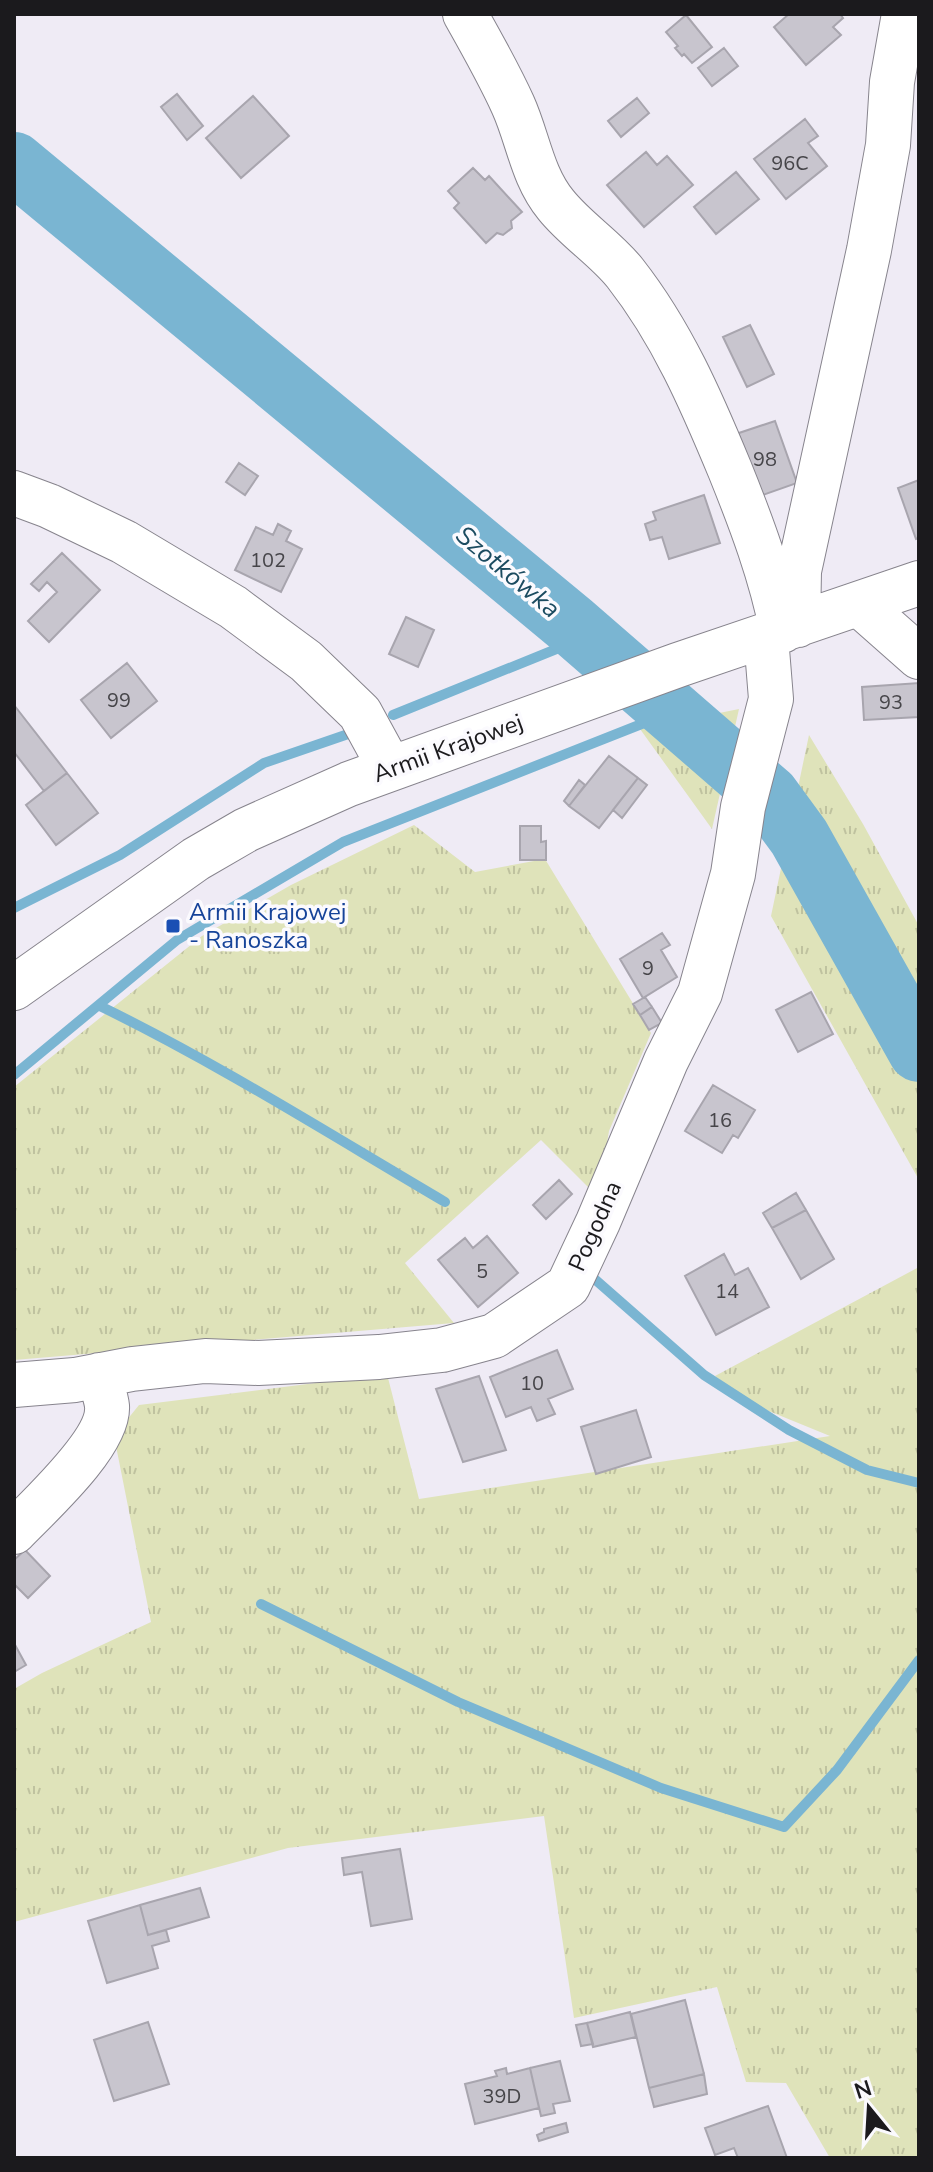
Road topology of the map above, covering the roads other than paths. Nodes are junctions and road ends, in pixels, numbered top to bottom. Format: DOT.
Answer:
graph roads {
  1 [pos="465,14"];
  2 [pos="904,14"];
  3 [pos="14,493"];
  4 [pos="919,583"];
  5 [pos="859,604"];
  6 [pos="782,631"];
  7 [pos="919,657"];
  8 [pos="390,768"];
  9 [pos="14,988"];
  10 [pos="99,1375"];
  11 [pos="14,1385"];
  12 [pos="14,1532"];
  1 -- 6 [label="street"];
  2 -- 6 [label="street"];
  3 -- 8 [label="street"];
  4 -- 5 [label="street, Armii Krajowej"];
  5 -- 6 [label="street, Armii Krajowej"];
  5 -- 7 [label="street"];
  6 -- 8 [label="street, Armii Krajowej"];
  6 -- 10 [label="street, Pogodna"];
  8 -- 9 [label="street, Armii Krajowej"];
  10 -- 11 [label="street, Pogodna"];
  10 -- 12 [label="street"];
}
